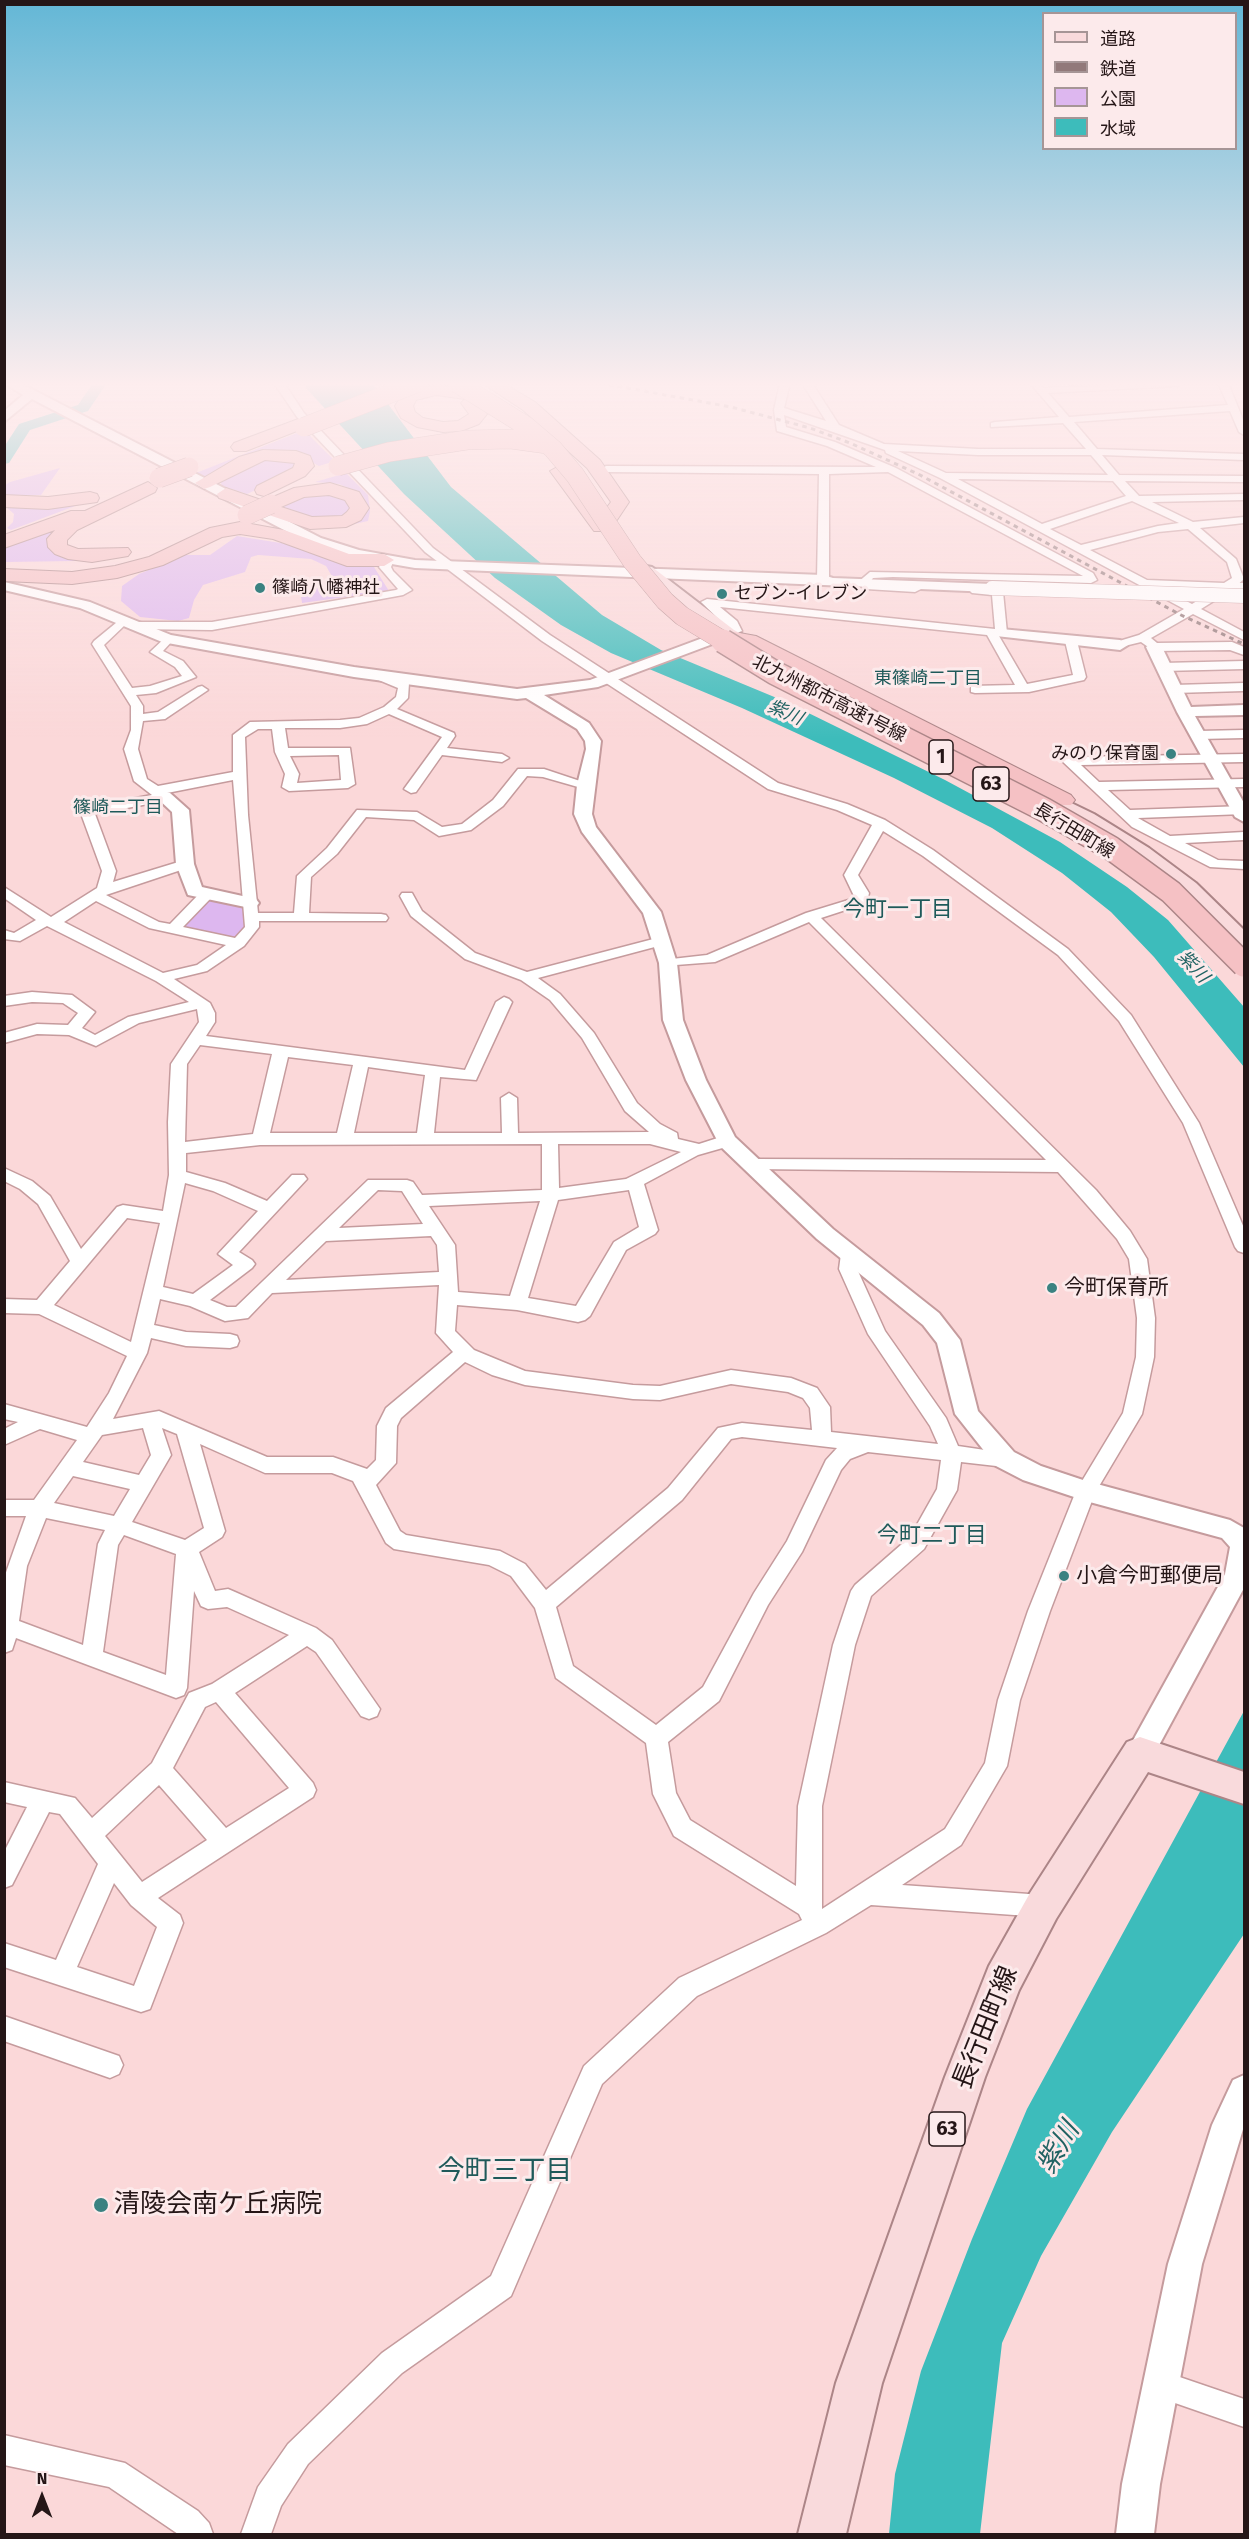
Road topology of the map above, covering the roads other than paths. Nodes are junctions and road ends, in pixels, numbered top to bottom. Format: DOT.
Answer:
graph roads {
  1 [pos="11,501"];
  2 [pos="65,501"];
  3 [pos="102,501"];
  4 [pos="107,501"];
  5 [pos="118,501"];
  6 [pos="225,501"];
  7 [pos="245,501"];
  8 [pos="251,501"];
  9 [pos="264,501"];
  10 [pos="356,501"];
  11 [pos="383,501"];
  12 [pos="581,501"];
  13 [pos="596,501"];
  14 [pos="600,501"];
  15 [pos="605,501"];
  16 [pos="615,501"];
  17 [pos="620,501"];
  18 [pos="824,501"];
  19 [pos="950,501"];
  20 [pos="992,501"];
  21 [pos="1123,501"];
  22 [pos="1141,501"];
  23 [pos="230,510"];
  24 [pos="4,511"];
  25 [pos="610,516"];
  26 [pos="1245,520"];
  27 [pos="4,524"];
  28 [pos="1189,524"];
  29 [pos="632,525"];
  30 [pos="1041,528"];
  31 [pos="4,536"];
  32 [pos="178,540"];
  33 [pos="4,542"];
  34 [pos="146,545"];
  35 [pos="1080,549"];
  36 [pos="386,560"];
  37 [pos="642,561"];
  38 [pos="4,565"];
  39 [pos="455,566"];
  40 [pos="4,570"];
  41 [pos="77,573"];
  42 [pos="51,574"];
  43 [pos="4,575"];
  44 [pos="823,579"];
  45 [pos="863,583"];
  46 [pos="1141,583"];
  47 [pos="4,586"];
  48 [pos="1229,587"];
  49 [pos="1245,587"];
  50 [pos="995,590"];
  51 [pos="1098,596"];
  52 [pos="1245,598"];
  53 [pos="1210,599"];
  54 [pos="1192,609"];
  55 [pos="127,623"];
  56 [pos="996,633"];
  57 [pos="717,637"];
  58 [pos="1245,637"];
  59 [pos="168,639"];
  60 [pos="1071,641"];
  61 [pos="1148,642"];
  62 [pos="1120,645"];
  63 [pos="1245,651"];
  64 [pos="1245,665"];
  65 [pos="1163,667"];
  66 [pos="764,668"];
  67 [pos="378,675"];
  68 [pos="609,678"];
  69 [pos="1245,687"];
  70 [pos="975,688"];
  71 [pos="1023,688"];
  72 [pos="1174,689"];
  73 [pos="202,690"];
  74 [pos="127,692"];
  75 [pos="531,694"];
  76 [pos="388,710"];
  77 [pos="1245,710"];
  78 [pos="1185,712"];
  79 [pos="137,718"];
  80 [pos="278,724"];
  81 [pos="1245,734"];
  82 [pos="1199,735"];
  83 [pos="439,751"];
  84 [pos="282,752"];
  85 [pos="502,758"];
  86 [pos="1245,758"];
  87 [pos="1212,759"];
  88 [pos="240,775"];
  89 [pos="1245,783"];
  90 [pos="1226,784"];
  91 [pos="585,785"];
  92 [pos="1094,786"];
  93 [pos="411,789"];
  94 [pos="159,794"];
  95 [pos="1243,813"];
  96 [pos="1125,814"];
  97 [pos="880,824"];
  98 [pos="1245,836"];
  99 [pos="1168,840"];
  100 [pos="184,864"];
  101 [pos="1245,865"];
  102 [pos="4,891"];
  103 [pos="101,893"];
  104 [pos="207,895"];
  105 [pos="407,896"];
  106 [pos="251,910"];
  107 [pos="812,916"];
  108 [pos="1206,916"];
  109 [pos="301,917"];
  110 [pos="381,918"];
  111 [pos="50,921"];
  112 [pos="173,929"];
  113 [pos="4,934"];
  114 [pos="661,941"];
  115 [pos="239,943"];
  116 [pos="1245,944"];
  117 [pos="668,963"];
  118 [pos="1245,965"];
  119 [pos="526,977"];
  120 [pos="161,978"];
  121 [pos="4,1001"];
  122 [pos="504,1002"];
  123 [pos="202,1003"];
  124 [pos="75,1030"];
  125 [pos="4,1038"];
  126 [pos="194,1040"];
  127 [pos="281,1051"];
  128 [pos="362,1064"];
  129 [pos="433,1072"];
  130 [pos="509,1098"];
  131 [pos="345,1137"];
  132 [pos="260,1139"];
  133 [pos="425,1139"];
  134 [pos="510,1139"];
  135 [pos="550,1139"];
  136 [pos="727,1141"];
  137 [pos="179,1148"];
  138 [pos="687,1148"];
  139 [pos="755,1165"];
  140 [pos="1063,1166"];
  141 [pos="4,1174"];
  142 [pos="178,1175"];
  143 [pos="298,1179"];
  144 [pos="635,1181"];
  145 [pos="551,1195"];
  146 [pos="417,1201"];
  147 [pos="270,1209"];
  148 [pos="171,1218"];
  149 [pos="437,1230"];
  150 [pos="321,1235"];
  151 [pos="1245,1247"];
  152 [pos="850,1254"];
  153 [pos="79,1261"];
  154 [pos="448,1278"];
  155 [pos="270,1287"];
  156 [pos="153,1290"];
  157 [pos="449,1298"];
  158 [pos="195,1301"];
  159 [pos="517,1303"];
  160 [pos="4,1306"];
  161 [pos="42,1307"];
  162 [pos="143,1330"];
  163 [pos="230,1341"];
  164 [pos="138,1353"];
  165 [pos="464,1353"];
  166 [pos="4,1411"];
  167 [pos="150,1419"];
  168 [pos="37,1422"];
  169 [pos="185,1428"];
  170 [pos="94,1433"];
  171 [pos="4,1438"];
  172 [pos="822,1439"];
  173 [pos="867,1444"];
  174 [pos="952,1455"];
  175 [pos="1005,1459"];
  176 [pos="70,1467"];
  177 [pos="365,1483"];
  178 [pos="142,1484"];
  179 [pos="1086,1491"];
  180 [pos="4,1508"];
  181 [pos="39,1508"];
  182 [pos="118,1525"];
  183 [pos="1244,1539"];
  184 [pos="187,1549"];
  185 [pos="545,1604"];
  186 [pos="308,1634"];
  187 [pos="6,1635"];
  188 [pos="93,1656"];
  189 [pos="176,1688"];
  190 [pos="220,1690"];
  191 [pos="197,1700"];
  192 [pos="369,1709"];
  193 [pos="656,1738"];
  194 [pos="1146,1755"];
  195 [pos="160,1770"];
  196 [pos="1245,1788"];
  197 [pos="4,1792"];
  198 [pos="43,1800"];
  199 [pos="90,1835"];
  200 [pos="223,1841"];
  201 [pos="111,1862"];
  202 [pos="4,1877"];
  203 [pos="868,1894"];
  204 [pos="139,1897"];
  205 [pos="1043,1906"];
  206 [pos="812,1915"];
  207 [pos="4,1955"];
  208 [pos="62,1974"];
  209 [pos="4,2028"];
  210 [pos="110,2066"];
  211 [pos="1245,2091"];
  212 [pos="1162,2385"];
  213 [pos="1245,2413"];
  214 [pos="4,2450"];
  215 [pos="198,2535"];
  216 [pos="256,2535"];
  217 [pos="822,2535"];
  218 [pos="1135,2535"];
  1 -- 2 [label="highway"];
  3 -- 31 [label="highway"];
  4 -- 33 [label="highway"];
  5 -- 34 [label="highway"];
  6 -- 23 [label="street"];
  7 -- 23 [label="highway"];
  8 -- 23 [label="highway"];
  9 -- 23 [label="highway"];
  10 -- 23 [label="highway"];
  11 -- 39 [label="street"];
  12 -- 37 [label="highway, bridge"];
  13 -- 37 [label="highway, 北九州都市高速1号線 / 1, bridge"];
  14 -- 25 [label="main road, 長行田町線 / 63"];
  15 -- 57 [label="highway, 北九州都市高速1号線 / 1"];
  16 -- 29 [label="highway, bridge"];
  17 -- 25 [label="highway"];
  18 -- 44 [label="street"];
  19 -- 45 [label="street"];
  20 -- 30 [label="street"];
  21 -- 30 [label="street"];
  22 -- 28 [label="street"];
  23 -- 32 [label="highway"];
  23 -- 34 [label="highway"];
  23 -- 34 [label="highway"];
  23 -- 36 [label="street"];
  23 -- 36 [label="highway"];
  23 -- 40 [label="highway"];
  23 -- 41 [label="highway"];
  24 -- 27 [label="highway"];
  25 -- 37 [label="main road, 長行田町線 / 63"];
  26 -- 28 [label="street"];
  28 -- 35 [label="street"];
  28 -- 48 [label="street"];
  30 -- 35 [label="street"];
  32 -- 41 [label="highway"];
  32 -- 43 [label="highway"];
  34 -- 38 [label="highway"];
  35 -- 46 [label="street"];
  36 -- 39 [label="street"];
  36 -- 55 [label="street"];
  37 -- 39 [label="street"];
  37 -- 44 [label="street"];
  37 -- 57 [label="main road, 長行田町線 / 63"];
  37 -- 108 [label="highway, 北九州都市高速1号線 / 1, bridge"];
  39 -- 68 [label="street"];
  41 -- 42 [label="highway"];
  44 -- 45 [label="street"];
  45 -- 50 [label="street"];
  46 -- 48 [label="street"];
  46 -- 54 [label="street"];
  47 -- 55 [label="street"];
  48 -- 49 [label="street"];
  48 -- 53 [label="street"];
  50 -- 51 [label="street"];
  50 -- 52 [label="street, bridge"];
  50 -- 56 [label="street"];
  52 -- 53 [label="street"];
  53 -- 54 [label="street"];
  54 -- 58 [label="street"];
  54 -- 61 [label="street"];
  55 -- 59 [label="street"];
  55 -- 74 [label="street"];
  56 -- 57 [label="street"];
  56 -- 60 [label="street"];
  56 -- 71 [label="street"];
  57 -- 66 [label="main road, 長行田町線 / 63"];
  57 -- 68 [label="street"];
  57 -- 108 [label="highway, 北九州都市高速1号線 / 1"];
  57 -- 108 [label="highway"];
  57 -- 116 [label="main road, 長行田町線 / 63"];
  59 -- 67 [label="street"];
  59 -- 74 [label="street"];
  60 -- 62 [label="street"];
  60 -- 71 [label="street"];
  61 -- 62 [label="street"];
  61 -- 63 [label="street"];
  61 -- 65 [label="street"];
  64 -- 65 [label="street"];
  65 -- 72 [label="street"];
  66 -- 108 [label="highway, bridge"];
  66 -- 118 [label="main road, 長行田町線 / 63"];
  67 -- 75 [label="street"];
  67 -- 76 [label="street"];
  68 -- 75 [label="street"];
  68 -- 97 [label="street"];
  69 -- 72 [label="street"];
  70 -- 71 [label="street"];
  72 -- 78 [label="street"];
  73 -- 79 [label="street"];
  74 -- 79 [label="street"];
  75 -- 91 [label="street"];
  76 -- 80 [label="street"];
  76 -- 83 [label="street"];
  77 -- 78 [label="street"];
  78 -- 82 [label="street"];
  79 -- 94 [label="street"];
  80 -- 84 [label="street"];
  80 -- 88 [label="street"];
  81 -- 82 [label="street"];
  82 -- 87 [label="street"];
  83 -- 85 [label="street"];
  83 -- 93 [label="street"];
  84 -- 84 [label="street"];
  86 -- 87 [label="street"];
  87 -- 90 [label="street"];
  87 -- 92 [label="street"];
  88 -- 94 [label="street"];
  88 -- 106 [label="street"];
  89 -- 90 [label="street"];
  90 -- 92 [label="street"];
  90 -- 95 [label="street"];
  91 -- 109 [label="street"];
  91 -- 114 [label="street"];
  92 -- 96 [label="street"];
  94 -- 100 [label="street"];
  94 -- 103 [label="street"];
  95 -- 96 [label="street"];
  96 -- 99 [label="street"];
  97 -- 107 [label="street"];
  97 -- 151 [label="street"];
  98 -- 99 [label="street"];
  99 -- 101 [label="street"];
  100 -- 103 [label="street"];
  100 -- 104 [label="street"];
  102 -- 111 [label="street"];
  103 -- 111 [label="street"];
  103 -- 112 [label="street"];
  104 -- 106 [label="street"];
  104 -- 112 [label="street"];
  105 -- 119 [label="street"];
  106 -- 109 [label="street"];
  106 -- 115 [label="street"];
  107 -- 117 [label="street"];
  107 -- 140 [label="street"];
  108 -- 116 [label="highway, 北九州都市高速1号線 / 1"];
  108 -- 118 [label="highway, 北九州都市高速1号線 / 1, bridge"];
  109 -- 110 [label="street"];
  111 -- 113 [label="street"];
  111 -- 120 [label="street"];
  112 -- 115 [label="street"];
  114 -- 117 [label="street"];
  114 -- 119 [label="street"];
  115 -- 120 [label="street"];
  117 -- 136 [label="street"];
  119 -- 138 [label="street"];
  120 -- 123 [label="street"];
  121 -- 124 [label="street"];
  122 -- 129 [label="street"];
  123 -- 124 [label="street"];
  123 -- 126 [label="street"];
  124 -- 125 [label="street"];
  126 -- 127 [label="street"];
  126 -- 137 [label="street"];
  127 -- 128 [label="street"];
  127 -- 132 [label="street"];
  128 -- 129 [label="street"];
  128 -- 131 [label="street"];
  129 -- 133 [label="street"];
  130 -- 134 [label="street"];
  131 -- 132 [label="street"];
  131 -- 133 [label="street"];
  132 -- 137 [label="street"];
  133 -- 134 [label="street"];
  134 -- 135 [label="street"];
  135 -- 138 [label="street"];
  135 -- 145 [label="street"];
  136 -- 138 [label="street"];
  136 -- 139 [label="street"];
  137 -- 142 [label="street"];
  138 -- 144 [label="street"];
  139 -- 140 [label="street"];
  139 -- 152 [label="street"];
  140 -- 179 [label="street"];
  141 -- 153 [label="street"];
  142 -- 147 [label="street"];
  142 -- 148 [label="street"];
  143 -- 147 [label="street"];
  144 -- 145 [label="street"];
  144 -- 159 [label="street"];
  145 -- 146 [label="street"];
  145 -- 159 [label="street"];
  146 -- 149 [label="street"];
  146 -- 150 [label="street"];
  147 -- 158 [label="street"];
  148 -- 153 [label="street"];
  148 -- 156 [label="street"];
  149 -- 150 [label="street"];
  149 -- 154 [label="street"];
  150 -- 155 [label="street"];
  152 -- 174 [label="street"];
  152 -- 175 [label="street"];
  153 -- 161 [label="street"];
  154 -- 155 [label="street"];
  154 -- 157 [label="street"];
  155 -- 158 [label="street"];
  156 -- 158 [label="street"];
  156 -- 162 [label="street"];
  157 -- 159 [label="street"];
  157 -- 165 [label="street"];
  160 -- 161 [label="street"];
  161 -- 164 [label="street"];
  162 -- 163 [label="street"];
  162 -- 164 [label="street"];
  164 -- 170 [label="street"];
  165 -- 172 [label="street"];
  165 -- 177 [label="street"];
  166 -- 168 [label="street"];
  167 -- 169 [label="street"];
  167 -- 170 [label="street"];
  167 -- 178 [label="street"];
  168 -- 170 [label="street"];
  168 -- 171 [label="street"];
  169 -- 177 [label="street"];
  169 -- 184 [label="street"];
  170 -- 176 [label="street"];
  172 -- 173 [label="street"];
  172 -- 185 [label="street"];
  173 -- 174 [label="street"];
  173 -- 193 [label="street"];
  174 -- 175 [label="street"];
  174 -- 206 [label="street"];
  175 -- 179 [label="street"];
  176 -- 178 [label="street"];
  176 -- 181 [label="street"];
  177 -- 185 [label="street"];
  178 -- 182 [label="street"];
  179 -- 183 [label="street"];
  179 -- 203 [label="street"];
  180 -- 181 [label="street"];
  181 -- 182 [label="street"];
  181 -- 187 [label="street"];
  182 -- 184 [label="street"];
  182 -- 188 [label="street"];
  183 -- 194 [label="street"];
  184 -- 186 [label="street"];
  184 -- 189 [label="street"];
  185 -- 193 [label="street"];
  186 -- 190 [label="street"];
  186 -- 192 [label="street"];
  187 -- 188 [label="street"];
  188 -- 189 [label="street"];
  189 -- 191 [label="street"];
  190 -- 191 [label="street"];
  190 -- 200 [label="street"];
  191 -- 195 [label="street"];
  193 -- 206 [label="street"];
  194 -- 196 [label="main road"];
  194 -- 205 [label="main road, 長行田町線 / 63"];
  195 -- 199 [label="street"];
  195 -- 200 [label="street"];
  197 -- 198 [label="street"];
  198 -- 199 [label="street"];
  198 -- 202 [label="street"];
  199 -- 201 [label="street"];
  200 -- 204 [label="street"];
  201 -- 204 [label="street"];
  201 -- 208 [label="street"];
  203 -- 205 [label="street"];
  203 -- 206 [label="street"];
  204 -- 208 [label="street"];
  205 -- 217 [label="main road, 長行田町線 / 63"];
  206 -- 216 [label="street"];
  207 -- 208 [label="street"];
  209 -- 210 [label="street"];
  211 -- 212 [label="street"];
  212 -- 213 [label="street"];
  212 -- 218 [label="street"];
  214 -- 215 [label="street"];
}
